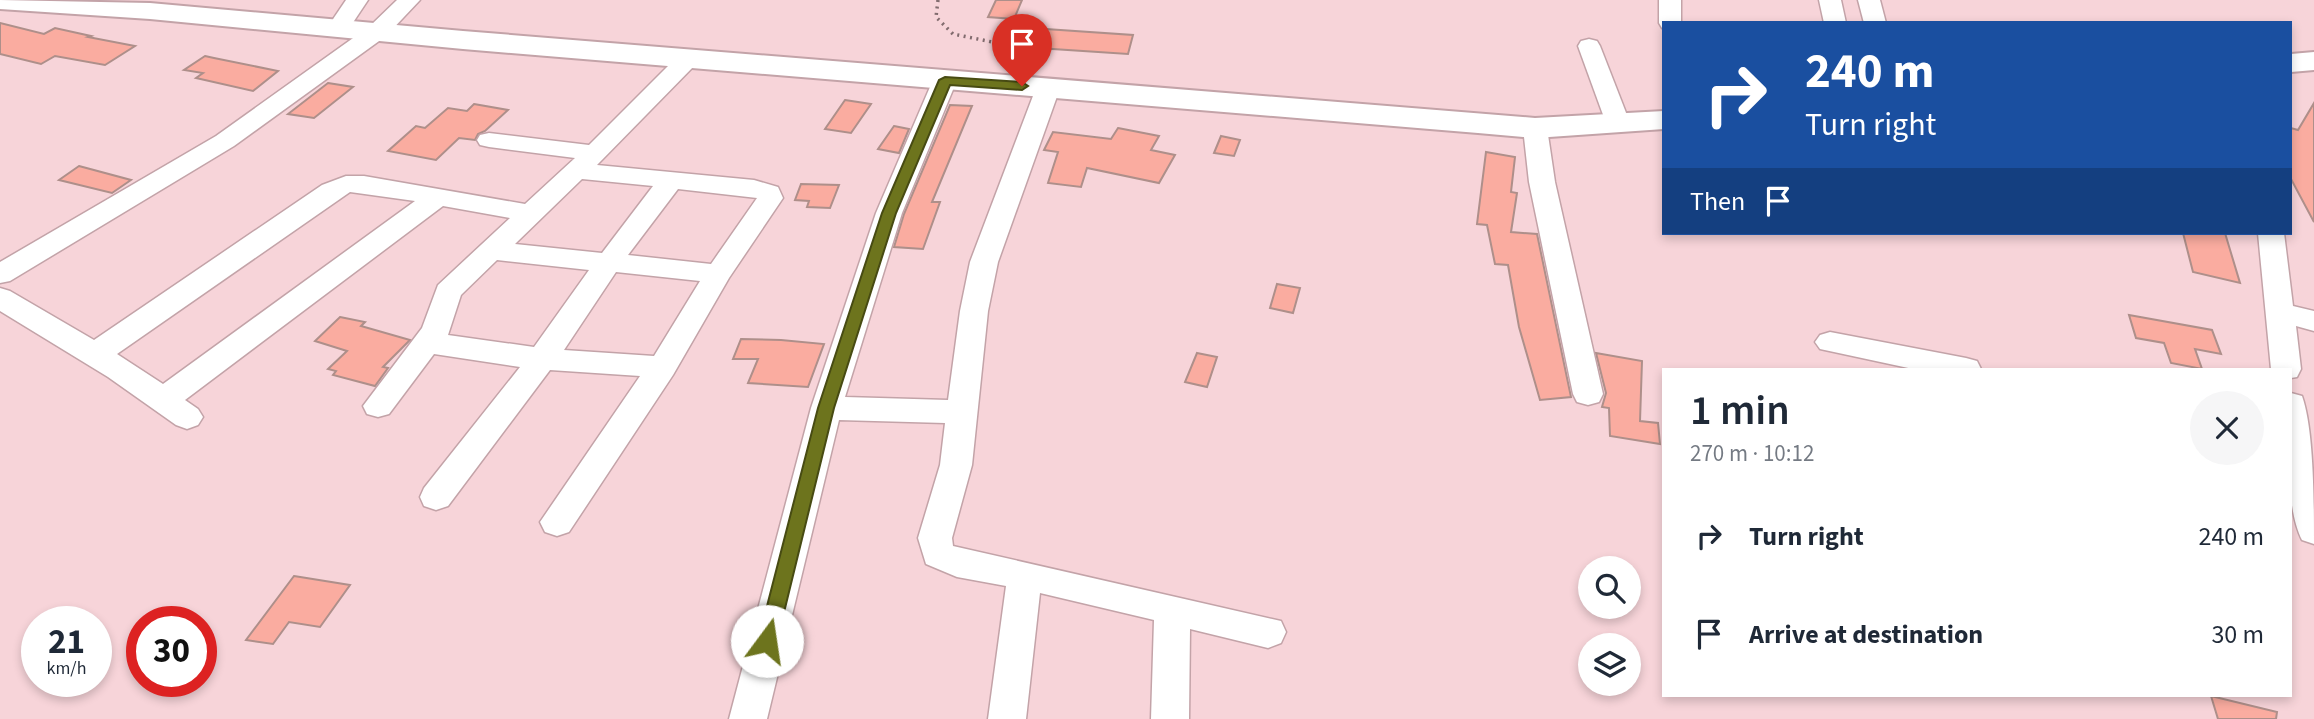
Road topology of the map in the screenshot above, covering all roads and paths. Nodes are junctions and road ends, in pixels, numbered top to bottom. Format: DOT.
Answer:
graph roads {
  1 [pos="356,0"];
  2 [pos="409,0"];
  3 [pos="938,0"];
  4 [pos="1670,0"];
  5 [pos="1830,0"];
  6 [pos="1868,0"];
  7 [pos="0,1"];
  8 [pos="1670,21"];
  9 [pos="1835,21"];
  10 [pos="1874,21"];
  11 [pos="338,28"];
  12 [pos="378,31"];
  13 [pos="1007,45"];
  14 [pos="1589,46"];
  15 [pos="688,59"];
  16 [pos="2314,61"];
  17 [pos="2292,63"];
  18 [pos="945,80"];
  19 [pos="1048,88"];
  20 [pos="1662,120"];
  21 [pos="1618,123"];
  22 [pos="1535,128"];
  23 [pos="489,140"];
  24 [pos="585,162"];
  25 [pos="670,181"];
  26 [pos="438,197"];
  27 [pos="529,213"];
  28 [pos="2271,235"];
  29 [pos="490,250"];
  30 [pos="609,262"];
  31 [pos="0,274"];
  32 [pos="718,274"];
  33 [pos="0,298"];
  34 [pos="2279,312"];
  35 [pos="2314,321"];
  36 [pos="1830,342"];
  37 [pos="428,343"];
  38 [pos="95,354"];
  39 [pos="542,359"];
  40 [pos="662,367"];
  41 [pos="1961,368"];
  42 [pos="2286,368"];
  43 [pos="1588,394"];
  44 [pos="378,406"];
  45 [pos="826,408"];
  46 [pos="2292,409"];
  47 [pos="962,412"];
  48 [pos="2299,444"];
  49 [pos="436,497"];
  50 [pos="557,522"];
  51 [pos="2314,530"];
  52 [pos="1025,575"];
  53 [pos="1172,609"];
  54 [pos="1268,632"];
  55 [pos="748,719"];
  56 [pos="1007,719"];
  57 [pos="1170,719"];
  1 -- 11 [label="street"];
  2 -- 12 [label="street"];
  3 -- 13 [label="path"];
  4 -- 8 [label="street"];
  5 -- 9 [label="street"];
  6 -- 10 [label="street"];
  7 -- 11 [label="highway"];
  11 -- 12 [label="highway"];
  12 -- 15 [label="highway"];
  12 -- 31 [label="street"];
  14 -- 21 [label="street"];
  15 -- 18 [label="highway"];
  15 -- 24 [label="street"];
  16 -- 17 [label="highway"];
  18 -- 19 [label="highway"];
  18 -- 45 [label="street"];
  19 -- 22 [label="highway"];
  19 -- 47 [label="street"];
  20 -- 21 [label="highway"];
  21 -- 22 [label="highway"];
  22 -- 43 [label="street"];
  23 -- 24 [label="street"];
  24 -- 25 [label="street"];
  24 -- 27 [label="street"];
  25 -- 30 [label="street"];
  25 -- 32 [label="street"];
  26 -- 27 [label="street"];
  26 -- 38 [label="street"];
  26 -- 38 [label="street"];
  27 -- 29 [label="street"];
  28 -- 34 [label="street"];
  29 -- 30 [label="street"];
  29 -- 37 [label="street"];
  30 -- 32 [label="street"];
  30 -- 39 [label="street"];
  32 -- 40 [label="street"];
  33 -- 38 [label="street"];
  34 -- 35 [label="street"];
  34 -- 42 [label="street"];
  36 -- 41 [label="street"];
  37 -- 39 [label="street"];
  37 -- 44 [label="street"];
  39 -- 40 [label="street"];
  39 -- 49 [label="street"];
  40 -- 50 [label="street"];
  45 -- 47 [label="street"];
  45 -- 55 [label="street"];
  46 -- 48 [label="street"];
  47 -- 52 [label="street"];
  48 -- 51 [label="street"];
  52 -- 53 [label="street"];
  52 -- 56 [label="street"];
  53 -- 54 [label="street"];
  53 -- 57 [label="street"];
}
